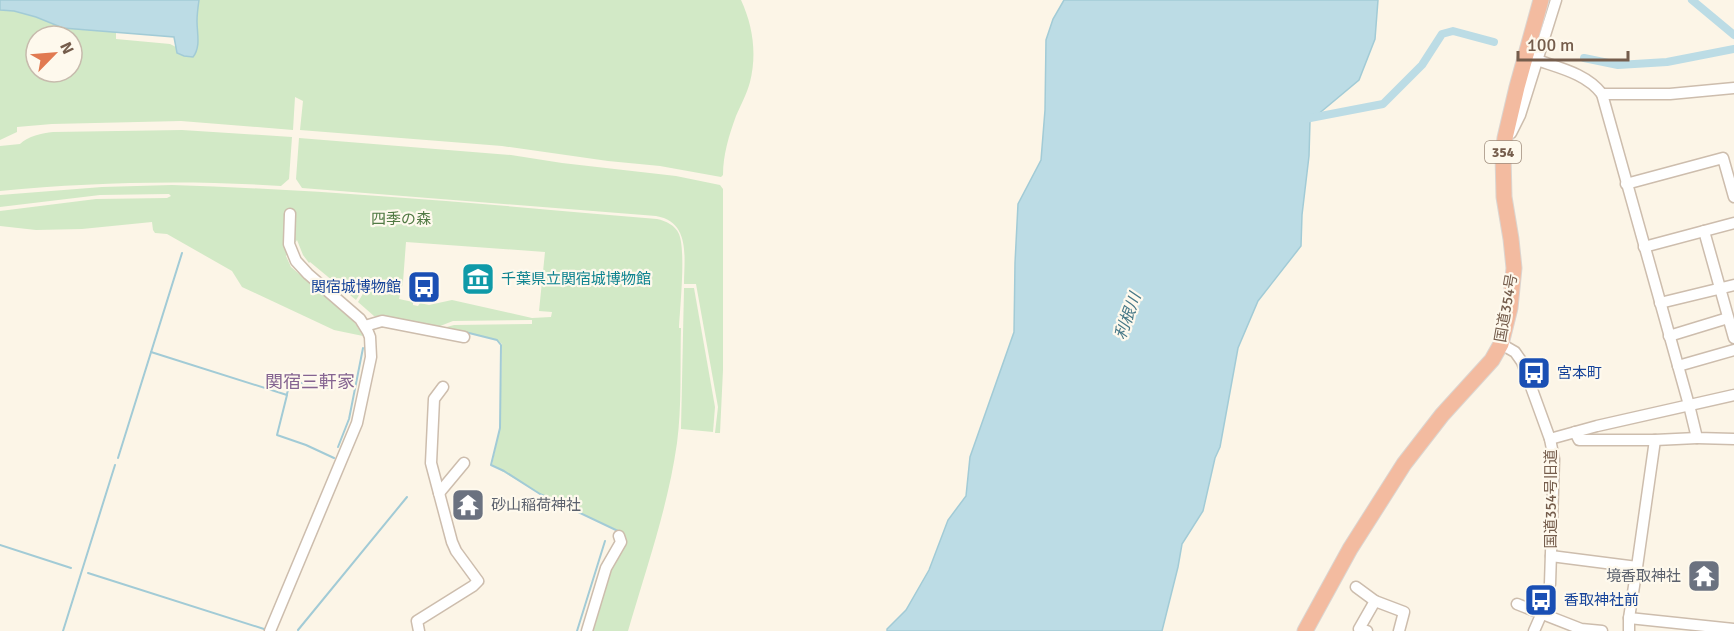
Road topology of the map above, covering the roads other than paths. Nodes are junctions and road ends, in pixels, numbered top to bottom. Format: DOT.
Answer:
graph roads {
  1 [pos="1541,0"];
  2 [pos="1556,0"];
  3 [pos="1537,60"];
  4 [pos="1734,88"];
  5 [pos="1602,94"];
  6 [pos="1505,138"];
  7 [pos="1626,184"];
  8 [pos="1734,197"];
  9 [pos="290,214"];
  10 [pos="1734,222"];
  11 [pos="1704,231"];
  12 [pos="1644,247"];
  13 [pos="1734,285"];
  14 [pos="1720,288"];
  15 [pos="1660,303"];
  16 [pos="1728,318"];
  17 [pos="365,326"];
  18 [pos="1669,336"];
  19 [pos="464,338"];
  20 [pos="1734,338"];
  21 [pos="1501,344"];
  22 [pos="1734,350"];
  23 [pos="1677,366"];
  24 [pos="443,387"];
  25 [pos="1734,394"];
  26 [pos="1689,405"];
  27 [pos="1575,432"];
  28 [pos="1697,438"];
  29 [pos="1550,439"];
  30 [pos="1734,439"];
  31 [pos="1655,440"];
  32 [pos="464,463"];
  33 [pos="439,493"];
  34 [pos="619,536"];
  35 [pos="1551,556"];
  36 [pos="1637,567"];
  37 [pos="1356,587"];
  38 [pos="1375,601"];
  39 [pos="1517,604"];
  40 [pos="1541,615"];
  41 [pos="1629,618"];
  42 [pos="1734,629"];
  43 [pos="270,631"];
  44 [pos="419,631"];
  45 [pos="587,631"];
  46 [pos="1305,631"];
  47 [pos="1367,631"];
  48 [pos="1399,631"];
  49 [pos="1534,631"];
  50 [pos="1602,631"];
  51 [pos="1629,631"];
  1 -- 6 [label="highway, 国道354号 / 354"];
  2 -- 3 [label="street"];
  3 -- 5 [label="street"];
  3 -- 6 [label="street"];
  4 -- 5 [label="street"];
  5 -- 7 [label="street"];
  6 -- 21 [label="highway, 国道354号 / 354"];
  7 -- 8 [label="street"];
  7 -- 12 [label="street"];
  9 -- 17 [label="street"];
  10 -- 11 [label="street"];
  11 -- 12 [label="street"];
  11 -- 14 [label="street"];
  12 -- 15 [label="street"];
  13 -- 14 [label="street"];
  14 -- 15 [label="street"];
  14 -- 16 [label="street"];
  15 -- 18 [label="street"];
  16 -- 18 [label="street"];
  16 -- 20 [label="street"];
  17 -- 19 [label="street"];
  17 -- 43 [label="street"];
  18 -- 23 [label="street"];
  21 -- 29 [label="street, 国道354号旧道"];
  21 -- 46 [label="highway, 国道354号 / 354"];
  22 -- 23 [label="street"];
  23 -- 26 [label="street"];
  24 -- 33 [label="street"];
  25 -- 26 [label="street"];
  26 -- 27 [label="street"];
  26 -- 28 [label="street"];
  27 -- 29 [label="street"];
  27 -- 31 [label="street"];
  28 -- 30 [label="street"];
  28 -- 31 [label="street"];
  29 -- 35 [label="street, 国道354号旧道"];
  31 -- 36 [label="street"];
  32 -- 33 [label="street"];
  33 -- 44 [label="street"];
  34 -- 45 [label="street"];
  35 -- 36 [label="street"];
  35 -- 40 [label="street, 国道354号旧道"];
  36 -- 41 [label="street"];
  37 -- 38 [label="street"];
  38 -- 47 [label="street"];
  38 -- 48 [label="street"];
  39 -- 40 [label="street"];
  40 -- 49 [label="street, 国道354号旧道"];
  40 -- 50 [label="street"];
  41 -- 42 [label="street"];
  41 -- 51 [label="street"];
}
